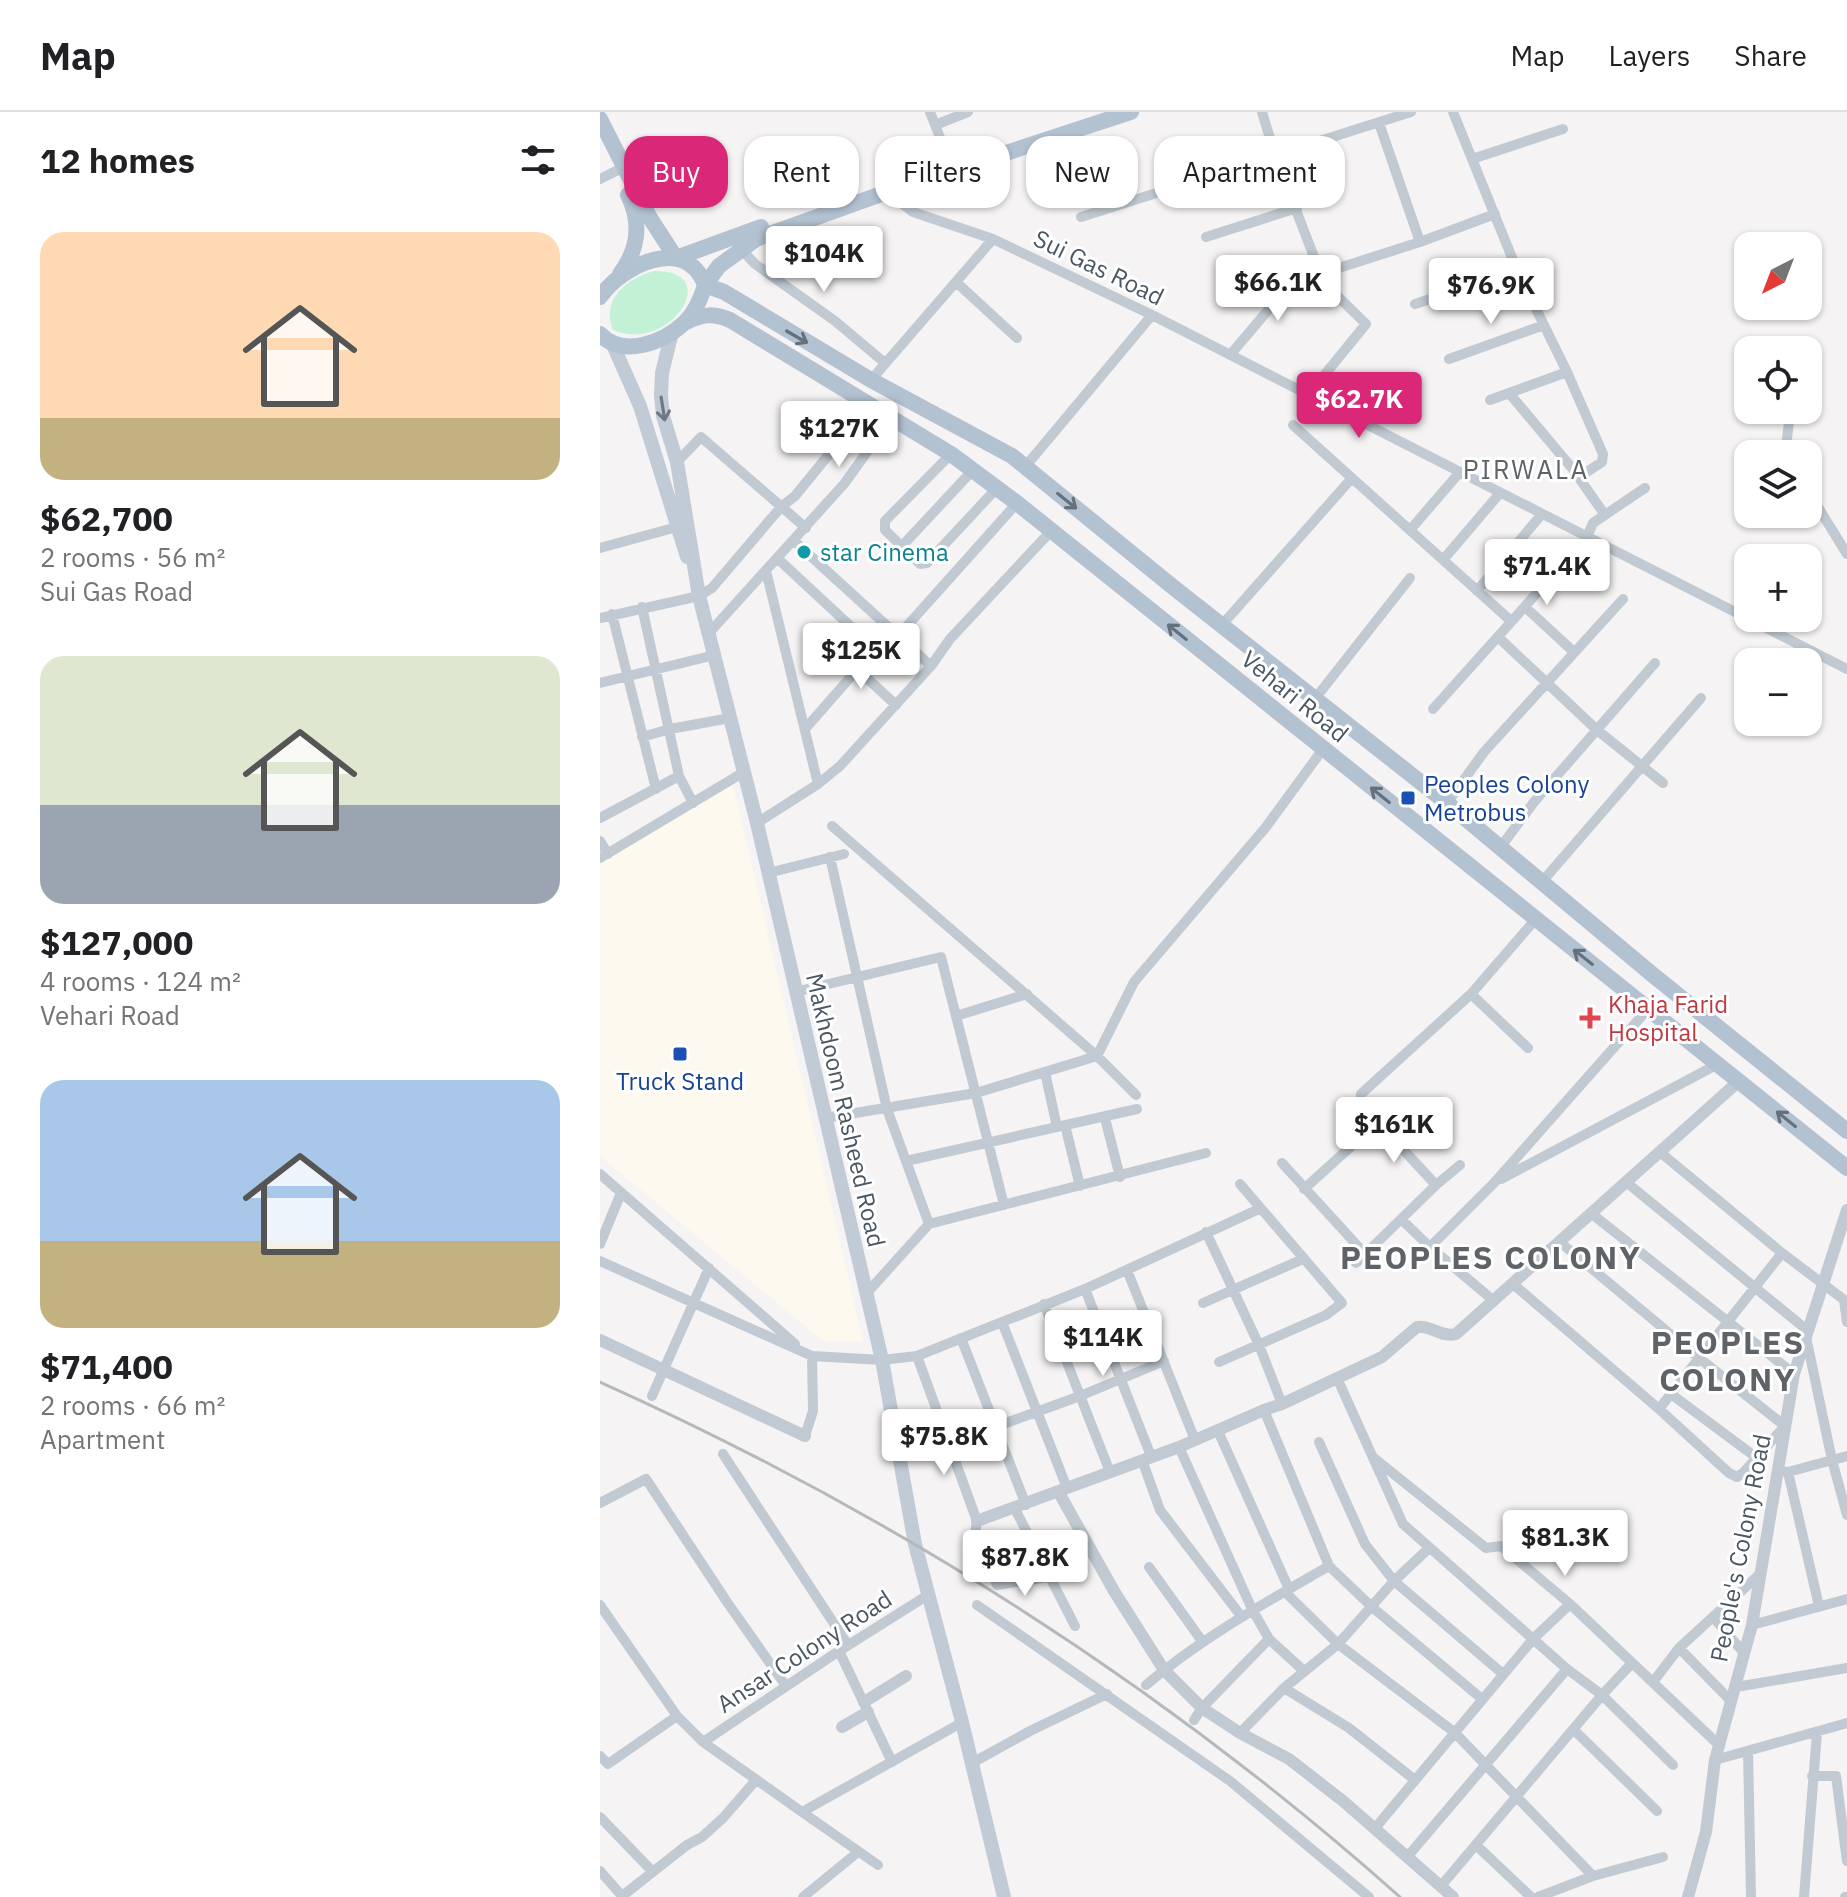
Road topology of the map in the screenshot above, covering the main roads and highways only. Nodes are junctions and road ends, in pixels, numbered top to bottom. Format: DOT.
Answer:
graph roads {
  1 [pos="1100,112"];
  2 [pos="1131,112"];
  3 [pos="600,119"];
  4 [pos="600,139"];
  5 [pos="1010,145"];
  6 [pos="1010,148"];
  7 [pos="875,191"];
  8 [pos="875,196"];
  9 [pos="676,258"];
  10 [pos="616,279"];
  11 [pos="705,285"];
  12 [pos="600,297"];
  13 [pos="686,322"];
  14 [pos="672,332"];
  15 [pos="604,341"];
  16 [pos="699,596"];
  17 [pos="1847,1131"];
  18 [pos="1847,1168"];
  19 [pos="1004,1897"];
  1 -- 5 [label="main road"];
  2 -- 6 [label="main road"];
  3 -- 9 [label="main road"];
  4 -- 10 [label="main road"];
  7 -- 9 [label="main road"];
  8 -- 11 [label="main road"];
  9 -- 10 [label="main road"];
  9 -- 11 [label="main road, Vehari Road"];
  10 -- 12 [label="main road"];
  11 -- 13 [label="main road"];
  11 -- 17 [label="main road, Vehari Road, one-way"];
  13 -- 14 [label="main road"];
  18 -- 13 [label="main road, Vehari Road, one-way"];
  14 -- 15 [label="main road"];
  14 -- 16 [label="main road, Makhdoom Rasheed Road, one-way"];
  15 -- 16 [label="main road"];
  16 -- 19 [label="main road, Makhdoom Rasheed Road"];
}
